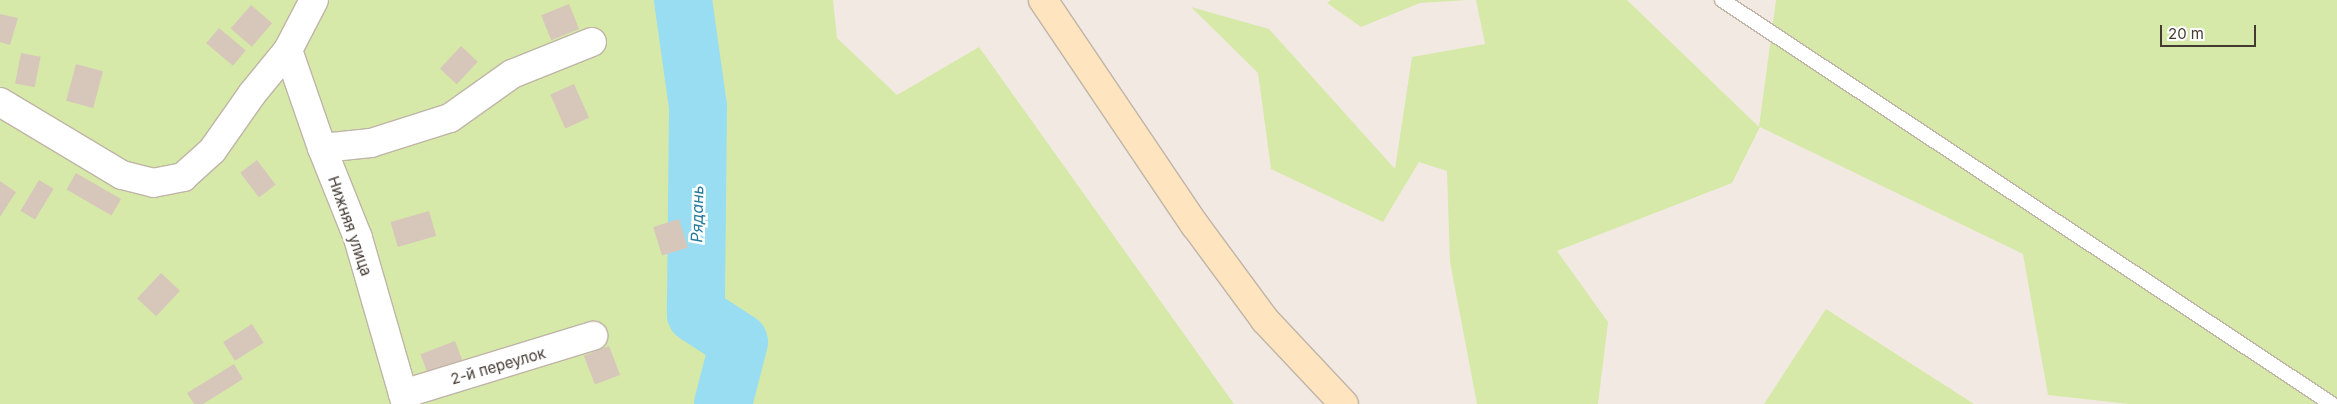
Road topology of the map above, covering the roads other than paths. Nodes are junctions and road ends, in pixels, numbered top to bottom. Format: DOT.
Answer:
graph roads {
  1 [pos="314,0"];
  2 [pos="1043,0"];
  3 [pos="1722,0"];
  4 [pos="592,42"];
  5 [pos="288,50"];
  6 [pos="0,102"];
  7 [pos="322,148"];
  8 [pos="593,336"];
  9 [pos="404,399"];
  10 [pos="1339,402"];
  11 [pos="2332,404"];
  1 -- 5 [label="street"];
  2 -- 10 [label="street"];
  3 -- 11 [label="lane"];
  4 -- 7 [label="street"];
  5 -- 6 [label="street"];
  5 -- 7 [label="street, Нижняя улица"];
  7 -- 9 [label="street, Нижняя улица"];
  8 -- 9 [label="street, 2-й переулок"];
}
